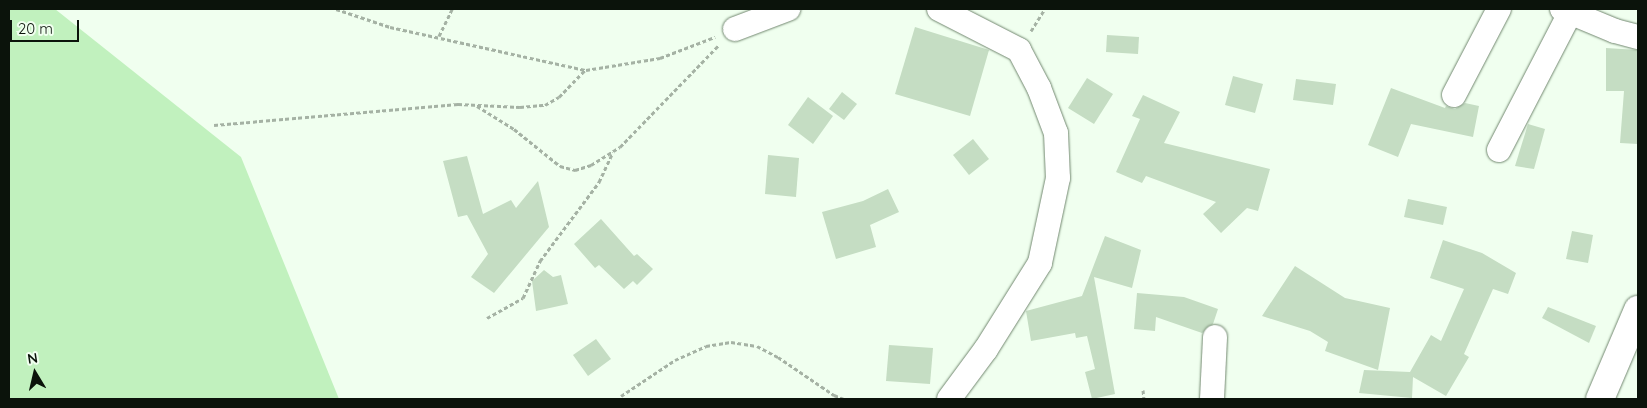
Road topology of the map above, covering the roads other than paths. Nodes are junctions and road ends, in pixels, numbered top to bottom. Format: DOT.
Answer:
graph roads {
  1 [pos="788,9"];
  2 [pos="939,9"];
  3 [pos="1499,9"];
  4 [pos="1566,11"];
  5 [pos="735,28"];
  6 [pos="1638,37"];
  7 [pos="1454,96"];
  8 [pos="1499,150"];
  9 [pos="1638,310"];
  10 [pos="1215,337"];
  11 [pos="949,399"];
  12 [pos="1212,399"];
  13 [pos="1600,399"];
  1 -- 5 [label="street"];
  2 -- 11 [label="street"];
  3 -- 7 [label="street"];
  4 -- 6 [label="street"];
  4 -- 8 [label="street"];
  9 -- 13 [label="main road"];
  10 -- 12 [label="street"];
}
